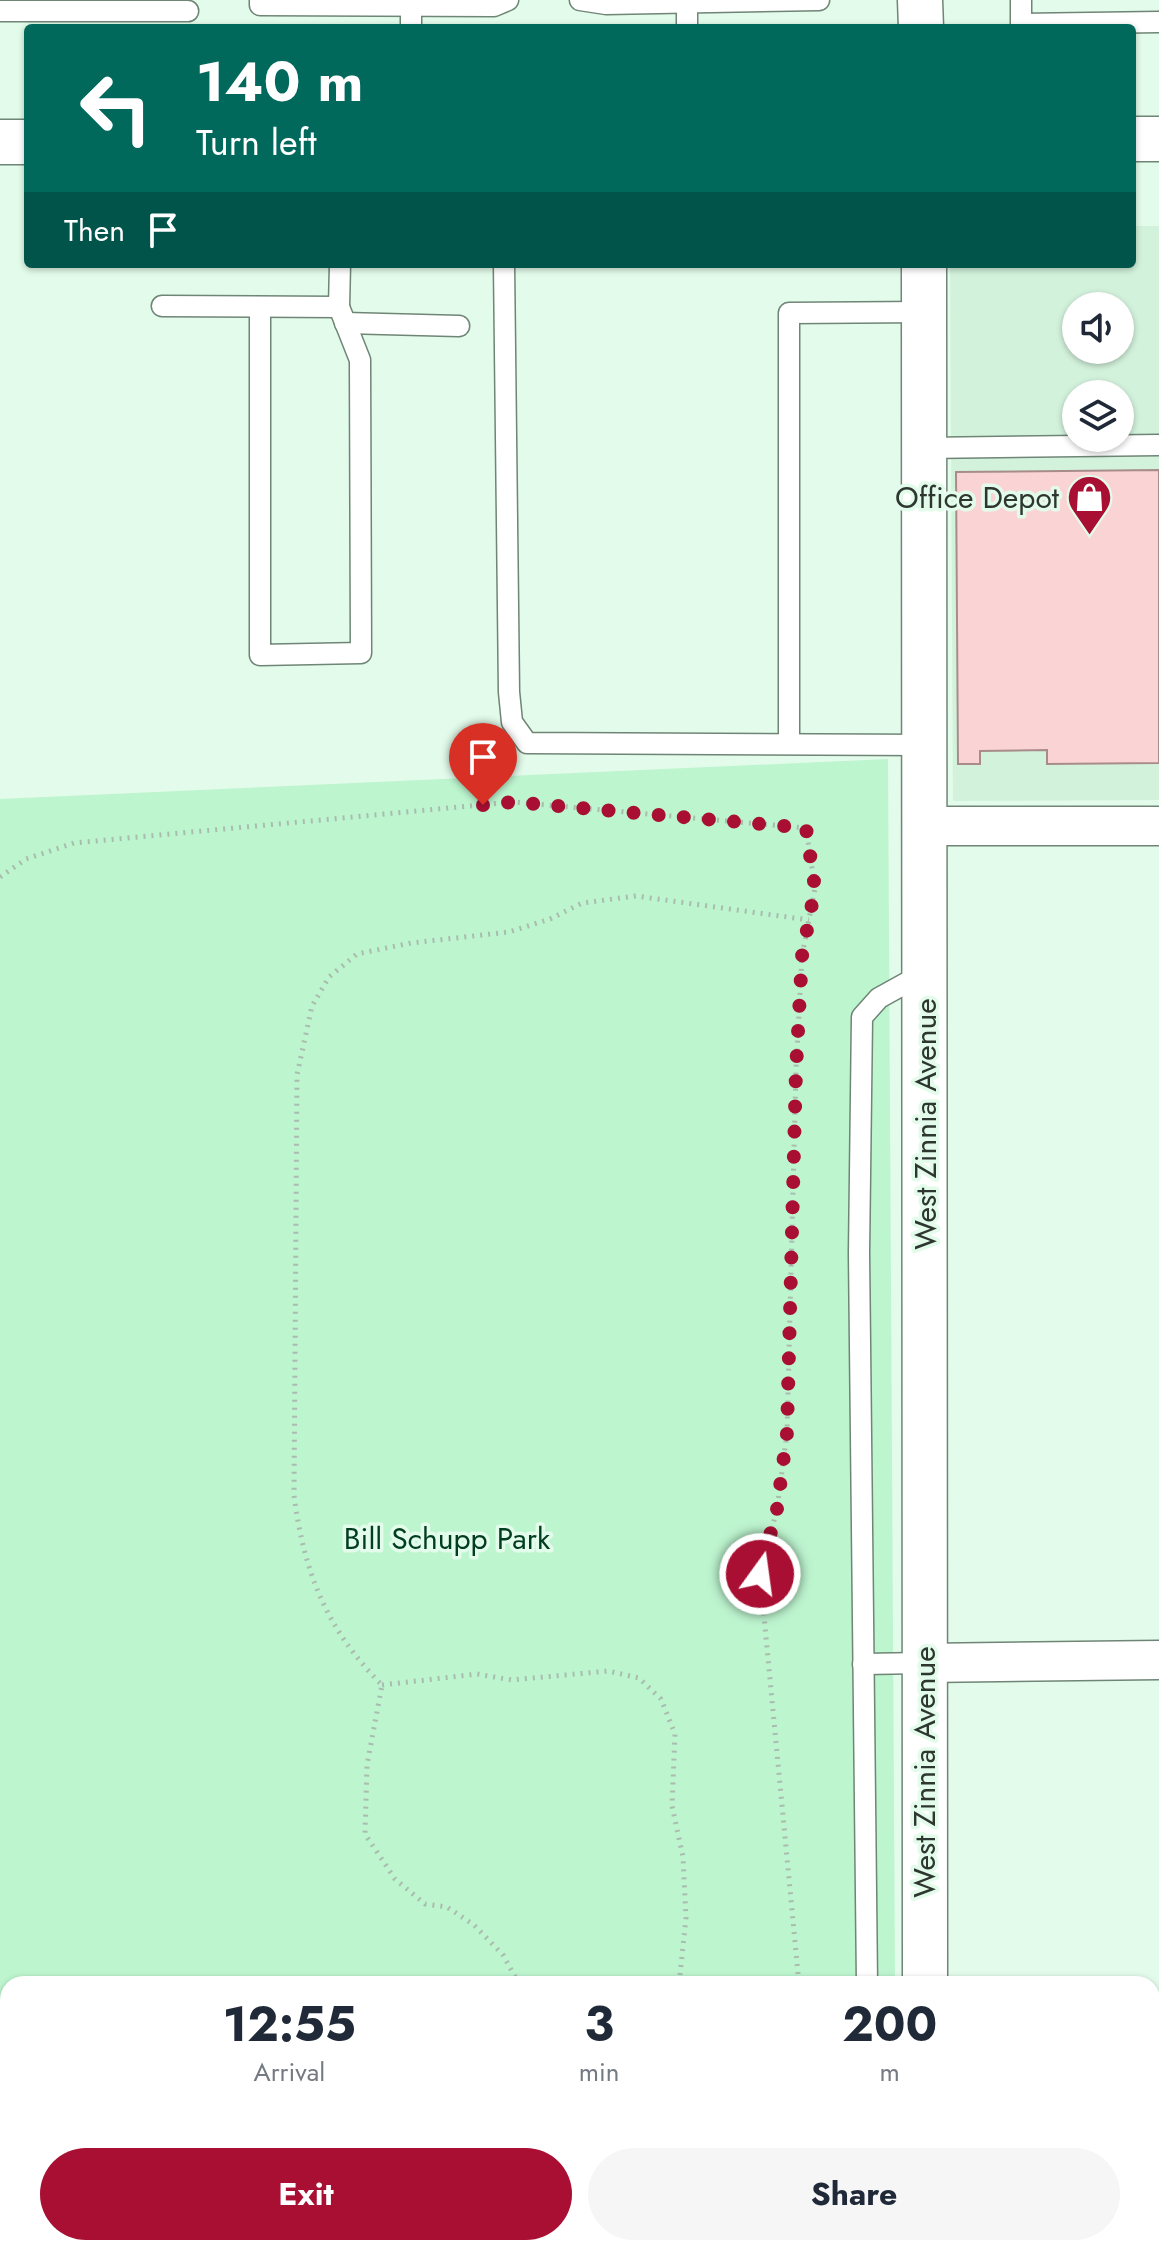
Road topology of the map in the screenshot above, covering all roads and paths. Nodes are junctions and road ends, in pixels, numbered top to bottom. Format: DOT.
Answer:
graph roads {
  1 [pos="260,0"];
  2 [pos="508,0"];
  3 [pos="580,0"];
  4 [pos="819,0"];
  5 [pos="920,0"];
  6 [pos="1021,0"];
  7 [pos="411,2"];
  8 [pos="687,2"];
  9 [pos="0,11"];
  10 [pos="191,13"];
  11 [pos="1159,22"];
  12 [pos="411,24"];
  13 [pos="687,24"];
  14 [pos="921,24"];
  15 [pos="1136,139"];
  16 [pos="1159,139"];
  17 [pos="0,142"];
  18 [pos="24,142"];
  19 [pos="340,268"];
  20 [pos="504,268"];
  21 [pos="924,268"];
  22 [pos="162,306"];
  23 [pos="260,307"];
  24 [pos="924,312"];
  25 [pos="342,315"];
  26 [pos="459,326"];
  27 [pos="1159,445"];
  28 [pos="925,448"];
  29 [pos="789,742"];
  30 [pos="926,745"];
  31 [pos="927,826"];
  32 [pos="1159,826"];
  33 [pos="0,877"];
  34 [pos="809,920"];
  35 [pos="926,972"];
  36 [pos="1159,1660"];
  37 [pos="924,1663"];
  38 [pos="863,1664"];
  39 [pos="382,1685"];
  40 [pos="515,1976"];
  41 [pos="680,1976"];
  42 [pos="798,1976"];
  43 [pos="867,1976"];
  44 [pos="925,1976"];
  1 -- 7 [label="lane"];
  2 -- 7 [label="lane"];
  3 -- 8 [label="lane"];
  4 -- 8 [label="lane"];
  5 -- 14 [label="street"];
  6 -- 11 [label="lane"];
  7 -- 12 [label="lane"];
  8 -- 13 [label="lane"];
  9 -- 10 [label="lane"];
  15 -- 16 [label="street"];
  17 -- 18 [label="street"];
  19 -- 25 [label="lane"];
  20 -- 29 [label="lane"];
  21 -- 24 [label="street, West Zinnia Avenue"];
  22 -- 23 [label="lane"];
  23 -- 25 [label="lane"];
  23 -- 25 [label="lane"];
  24 -- 28 [label="street, West Zinnia Avenue"];
  24 -- 29 [label="lane"];
  25 -- 26 [label="lane"];
  27 -- 28 [label="lane"];
  28 -- 30 [label="street, West Zinnia Avenue"];
  29 -- 30 [label="lane"];
  30 -- 31 [label="street, West Zinnia Avenue"];
  31 -- 32 [label="street"];
  31 -- 35 [label="street, West Zinnia Avenue"];
  33 -- 34 [label="path"];
  34 -- 39 [label="path"];
  34 -- 42 [label="path"];
  35 -- 37 [label="street, West Zinnia Avenue"];
  35 -- 38 [label="lane"];
  36 -- 37 [label="street"];
  37 -- 38 [label="lane"];
  37 -- 44 [label="street, West Zinnia Avenue"];
  38 -- 43 [label="lane"];
  39 -- 40 [label="path"];
  39 -- 41 [label="path"];
}
